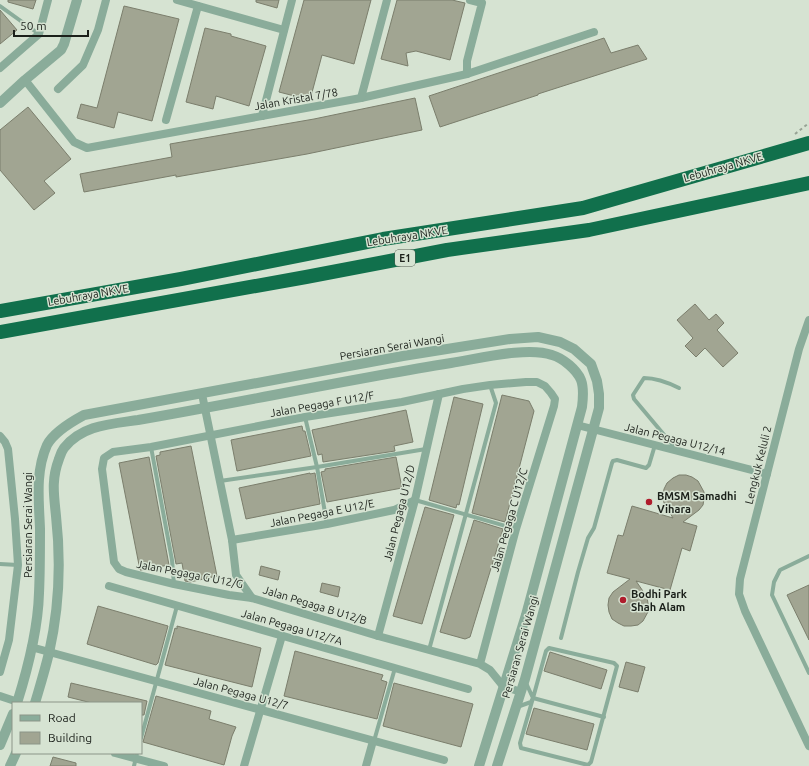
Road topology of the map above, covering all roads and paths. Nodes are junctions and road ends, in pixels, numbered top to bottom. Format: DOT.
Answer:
graph roads {
  1 [pos="48,0"];
  2 [pos="77,0"];
  3 [pos="106,0"];
  4 [pos="177,0"];
  5 [pos="292,0"];
  6 [pos="387,0"];
  7 [pos="470,0"];
  8 [pos="0,6"];
  9 [pos="198,6"];
  10 [pos="284,30"];
  11 [pos="594,32"];
  12 [pos="39,34"];
  13 [pos="0,68"];
  14 [pos="467,74"];
  15 [pos="25,80"];
  16 [pos="58,89"];
  17 [pos="361,98"];
  18 [pos="0,103"];
  19 [pos="262,116"];
  20 [pos="166,120"];
  21 [pos="809,142"];
  22 [pos="809,183"];
  23 [pos="0,311"];
  24 [pos="809,320"];
  25 [pos="0,332"];
  26 [pos="490,385"];
  27 [pos="545,386"];
  28 [pos="679,388"];
  29 [pos="202,394"];
  30 [pos="439,394"];
  31 [pos="206,408"];
  32 [pos="305,417"];
  33 [pos="577,426"];
  34 [pos="593,429"];
  35 [pos="0,436"];
  36 [pos="212,436"];
  37 [pos="655,445"];
  38 [pos="151,447"];
  39 [pos="426,449"];
  40 [pos="678,451"];
  41 [pos="104,458"];
  42 [pos="316,467"];
  43 [pos="767,474"];
  44 [pos="219,481"];
  45 [pos="415,500"];
  46 [pos="466,514"];
  47 [pos="327,524"];
  48 [pos="516,529"];
  49 [pos="232,540"];
  50 [pos="809,556"];
  51 [pos="0,564"];
  52 [pos="18,565"];
  53 [pos="174,584"];
  54 [pos="109,586"];
  55 [pos="252,598"];
  56 [pos="177,605"];
  57 [pos="282,636"];
  58 [pos="378,636"];
  59 [pos="561,638"];
  60 [pos="31,647"];
  61 [pos="429,650"];
  62 [pos="49,652"];
  63 [pos="480,664"];
  64 [pos="395,668"];
  65 [pos="0,672"];
  66 [pos="809,673"];
  67 [pos="525,679"];
  68 [pos="156,681"];
  69 [pos="503,686"];
  70 [pos="468,689"];
  71 [pos="521,692"];
  72 [pos="0,696"];
  73 [pos="533,698"];
  74 [pos="17,702"];
  75 [pos="35,702"];
  76 [pos="515,709"];
  77 [pos="260,710"];
  78 [pos="12,716"];
  79 [pos="604,717"];
  80 [pos="142,734"];
  81 [pos="374,741"];
  82 [pos="0,745"];
  83 [pos="809,746"];
  84 [pos="16,754"];
  85 [pos="118,754"];
  86 [pos="135,759"];
  87 [pos="444,760"];
  88 [pos="10,766"];
  89 [pos="164,766"];
  90 [pos="244,766"];
  91 [pos="366,766"];
  92 [pos="479,766"];
  93 [pos="497,766"];
  1 -- 12 [label="street"];
  2 -- 15 [label="street"];
  3 -- 16 [label="street"];
  4 -- 9 [label="street"];
  5 -- 10 [label="street"];
  6 -- 17 [label="street"];
  7 -- 14 [label="street"];
  8 -- 12 [label="lane"];
  9 -- 10 [label="street"];
  9 -- 20 [label="street"];
  10 -- 19 [label="street"];
  11 -- 14 [label="street, Jalan Kristal 7/78"];
  12 -- 13 [label="street"];
  14 -- 17 [label="street, Jalan Kristal 7/78"];
  15 -- 18 [label="street"];
  15 -- 19 [label="street, Jalan Kristal 7/78"];
  17 -- 19 [label="street, Jalan Kristal 7/78"];
  21 -- 23 [label="highway, Lebuhraya NKVE / E1"];
  22 -- 25 [label="highway, Lebuhraya NKVE / E1"];
  24 -- 43 [label="street, Lengkuk Keluli 2"];
  26 -- 27 [label="street, Jalan Pegaga F U12/F"];
  26 -- 30 [label="street, Jalan Pegaga F U12/F"];
  26 -- 46 [label="lane"];
  27 -- 48 [label="street, Jalan Pegaga C U12/C"];
  28 -- 40 [label="lane"];
  29 -- 31 [label="street, Jalan Pegaga B U12/B"];
  29 -- 34 [label="street, Persiaran Serai Wangi"];
  29 -- 60 [label="street, Persiaran Serai Wangi"];
  30 -- 32 [label="street, Jalan Pegaga F U12/F"];
  30 -- 39 [label="street, Jalan Pegaga U12/D"];
  31 -- 33 [label="street, Persiaran Serai Wangi"];
  31 -- 36 [label="street, Jalan Pegaga B U12/B"];
  31 -- 62 [label="street, Persiaran Serai Wangi"];
  32 -- 36 [label="street, Jalan Pegaga F U12/F"];
  32 -- 42 [label="lane"];
  33 -- 34 [label="street, Jalan Pegaga U12/14"];
  33 -- 69 [label="street, Persiaran Serai Wangi"];
  34 -- 37 [label="street, Jalan Pegaga U12/14"];
  34 -- 67 [label="street, Persiaran Serai Wangi"];
  35 -- 52 [label="street"];
  36 -- 38 [label="street, Jalan Pegaga F U12/F"];
  36 -- 44 [label="street, Jalan Pegaga B U12/B"];
  37 -- 40 [label="street, Jalan Pegaga U12/14"];
  37 -- 59 [label="lane"];
  38 -- 41 [label="street, Jalan Pegaga F U12/F"];
  38 -- 53 [label="lane"];
  39 -- 42 [label="lane"];
  39 -- 45 [label="street, Jalan Pegaga U12/D"];
  40 -- 43 [label="street, Jalan Pegaga U12/14"];
  41 -- 53 [label="street, Jalan Pegaga G U12/G"];
  42 -- 44 [label="lane"];
  42 -- 47 [label="lane"];
  43 -- 83 [label="street, Lengkuk Keluli 2"];
  44 -- 49 [label="street, Jalan Pegaga B U12/B"];
  45 -- 46 [label="lane"];
  45 -- 47 [label="street, Jalan Pegaga E U12/E"];
  45 -- 58 [label="street, Jalan Pegaga U12/D"];
  46 -- 48 [label="lane"];
  46 -- 61 [label="lane"];
  47 -- 49 [label="street, Jalan Pegaga E U12/E"];
  48 -- 63 [label="street, Jalan Pegaga C U12/C"];
  49 -- 55 [label="street, Jalan Pegaga B U12/B"];
  50 -- 66 [label="lane"];
  51 -- 52 [label="lane"];
  52 -- 65 [label="street"];
  53 -- 55 [label="street, Jalan Pegaga G U12/G"];
  54 -- 56 [label="street, Jalan Pegaga U12/7A"];
  55 -- 58 [label="street, Jalan Pegaga B U12/B"];
  56 -- 57 [label="street, Jalan Pegaga U12/7A"];
  56 -- 68 [label="lane"];
  57 -- 64 [label="street, Jalan Pegaga U12/7A"];
  57 -- 77 [label="street"];
  58 -- 61 [label="street, Jalan Pegaga B U12/B"];
  60 -- 62 [label="street, Jalan Pegaga U12/7"];
  60 -- 74 [label="street, Persiaran Serai Wangi"];
  61 -- 63 [label="street, Jalan Pegaga B U12/B"];
  62 -- 68 [label="street, Jalan Pegaga U12/7"];
  62 -- 75 [label="street, Persiaran Serai Wangi"];
  63 -- 69 [label="street, Jalan Pegaga B U12/B"];
  64 -- 70 [label="street, Jalan Pegaga U12/7A"];
  64 -- 81 [label="lane"];
  67 -- 71 [label="street, Persiaran Serai Wangi"];
  67 -- 73 [label="lane"];
  68 -- 77 [label="street, Jalan Pegaga U12/7"];
  68 -- 80 [label="lane"];
  69 -- 71 [label="street"];
  69 -- 92 [label="street, Persiaran Serai Wangi"];
  71 -- 76 [label="street, Persiaran Serai Wangi"];
  72 -- 74 [label="street"];
  73 -- 76 [label="lane"];
  73 -- 79 [label="lane"];
  73 -- 79 [label="lane"];
  73 -- 79 [label="lane"];
  76 -- 93 [label="street, Persiaran Serai Wangi"];
  77 -- 81 [label="street, Jalan Pegaga U12/7"];
  77 -- 90 [label="street"];
  78 -- 82 [label="street"];
  81 -- 87 [label="street, Jalan Pegaga U12/7"];
  81 -- 91 [label="street"];
  84 -- 88 [label="street"];
  85 -- 86 [label="street"];
  86 -- 89 [label="street"];
}
